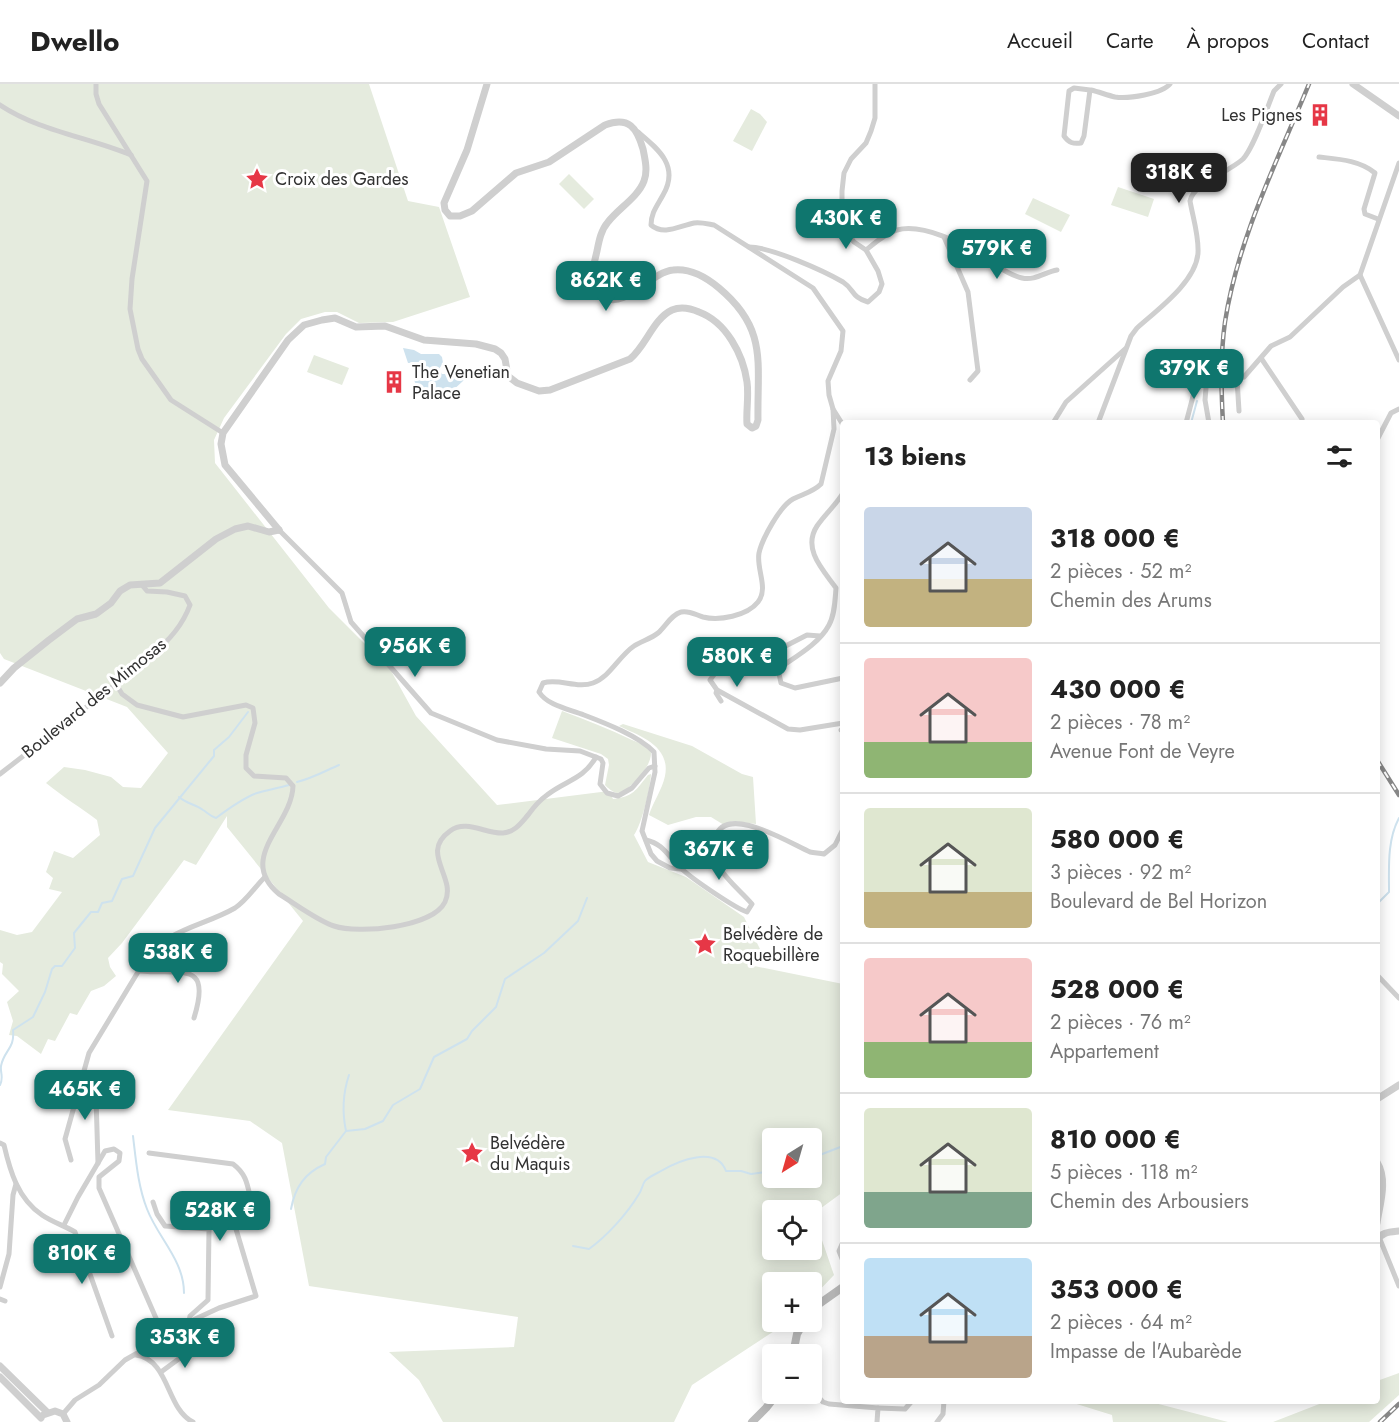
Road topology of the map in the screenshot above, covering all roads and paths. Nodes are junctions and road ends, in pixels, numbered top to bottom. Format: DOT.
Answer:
graph roads {
  1 [pos="96,84"];
  2 [pos="487,84"];
  3 [pos="875,84"];
  4 [pos="1170,84"];
  5 [pos="1281,84"];
  6 [pos="1353,84"];
  7 [pos="1090,90"];
  8 [pos="0,105"];
  9 [pos="1399,116"];
  10 [pos="638,132"];
  11 [pos="133,156"];
  12 [pos="1319,157"];
  13 [pos="1399,163"];
  14 [pos="1378,219"];
  15 [pos="944,237"];
  16 [pos="749,247"];
  17 [pos="866,250"];
  18 [pos="1057,270"];
  19 [pos="1360,275"];
  20 [pos="1126,348"];
  21 [pos="1262,358"];
  22 [pos="1399,360"];
  23 [pos="1207,376"];
  24 [pos="1237,379"];
  25 [pos="970,380"];
  26 [pos="833,409"];
  27 [pos="1399,409"];
  28 [pos="1239,411"];
  29 [pos="840,420"];
  30 [pos="1055,420"];
  31 [pos="1099,420"];
  32 [pos="1187,420"];
  33 [pos="1208,420"];
  34 [pos="1302,420"];
  35 [pos="224,433"];
  36 [pos="1380,434"];
  37 [pos="840,498"];
  38 [pos="279,530"];
  39 [pos="142,585"];
  40 [pos="820,636"];
  41 [pos="840,679"];
  42 [pos="0,683"];
  43 [pos="116,684"];
  44 [pos="717,690"];
  45 [pos="721,701"];
  46 [pos="840,723"];
  47 [pos="596,757"];
  48 [pos="655,766"];
  49 [pos="0,774"];
  50 [pos="840,835"];
  51 [pos="646,840"];
  52 [pos="681,869"];
  53 [pos="264,878"];
  54 [pos="140,971"];
  55 [pos="1380,978"];
  56 [pos="1399,998"];
  57 [pos="194,1018"];
  58 [pos="82,1076"];
  59 [pos="1399,1085"];
  60 [pos="1380,1097"];
  61 [pos="0,1143"];
  62 [pos="149,1154"];
  63 [pos="71,1160"];
  64 [pos="98,1162"];
  65 [pos="1380,1166"];
  66 [pos="16,1184"];
  67 [pos="1380,1198"];
  68 [pos="153,1202"];
  69 [pos="63,1225"];
  70 [pos="1380,1227"];
  71 [pos="1399,1231"];
  72 [pos="1388,1232"];
  73 [pos="1380,1238"];
  74 [pos="1380,1243"];
  75 [pos="1399,1286"];
  76 [pos="0,1287"];
  77 [pos="840,1289"];
  78 [pos="822,1302"];
  79 [pos="189,1322"];
  80 [pos="159,1325"];
  81 [pos="112,1336"];
  82 [pos="200,1350"];
  83 [pos="134,1355"];
  84 [pos="0,1366"];
  85 [pos="161,1372"];
  86 [pos="0,1377"];
  87 [pos="822,1401"];
  88 [pos="769,1404"];
  89 [pos="909,1404"];
  90 [pos="944,1404"];
  91 [pos="878,1408"];
  92 [pos="47,1412"];
  93 [pos="63,1414"];
  94 [pos="40,1420"];
  95 [pos="67,1422"];
  96 [pos="193,1422"];
  97 [pos="752,1422"];
  98 [pos="877,1422"];
  99 [pos="937,1422"];
  1 -- 11 [label="street"];
  2 -- 10 [label="street"];
  3 -- 17 [label="street"];
  4 -- 7 [label="street"];
  5 -- 20 [label="street"];
  6 -- 9 [label="street"];
  7 -- 7 [label="street"];
  8 -- 11 [label="street"];
  10 -- 16 [label="street"];
  10 -- 35 [label="street"];
  11 -- 35 [label="street"];
  12 -- 14 [label="street"];
  13 -- 14 [label="street"];
  14 -- 19 [label="street"];
  15 -- 17 [label="street"];
  15 -- 18 [label="street"];
  15 -- 25 [label="street"];
  16 -- 17 [label="street"];
  16 -- 26 [label="street"];
  19 -- 21 [label="street"];
  19 -- 22 [label="street"];
  20 -- 30 [label="street"];
  20 -- 31 [label="street"];
  21 -- 24 [label="street"];
  21 -- 34 [label="street"];
  23 -- 24 [label="street"];
  23 -- 32 [label="street"];
  23 -- 33 [label="street"];
  24 -- 28 [label="street"];
  26 -- 29 [label="street"];
  26 -- 48 [label="street"];
  27 -- 36 [label="street"];
  35 -- 38 [label="street"];
  37 -- 40 [label="street"];
  38 -- 39 [label="street"];
  38 -- 47 [label="street"];
  39 -- 42 [label="street"];
  39 -- 43 [label="street, Boulevard des Mimosas"];
  40 -- 41 [label="street"];
  40 -- 44 [label="street"];
  43 -- 49 [label="street, Boulevard des Mimosas"];
  43 -- 53 [label="street"];
  44 -- 45 [label="street"];
  44 -- 46 [label="street"];
  47 -- 48 [label="street"];
  47 -- 53 [label="street"];
  48 -- 51 [label="street"];
  50 -- 52 [label="street"];
  51 -- 52 [label="street"];
  51 -- 52 [label="street"];
  53 -- 54 [label="street"];
  54 -- 57 [label="street"];
  54 -- 58 [label="street"];
  55 -- 56 [label="street"];
  58 -- 63 [label="street"];
  58 -- 64 [label="street"];
  59 -- 60 [label="street"];
  61 -- 66 [label="street"];
  62 -- 79 [label="street"];
  64 -- 69 [label="street"];
  64 -- 80 [label="street"];
  65 -- 67 [label="street"];
  66 -- 69 [label="street"];
  66 -- 76 [label="street"];
  68 -- 79 [label="street"];
  69 -- 81 [label="street"];
  70 -- 72 [label="street"];
  71 -- 72 [label="street"];
  72 -- 73 [label="street"];
  74 -- 75 [label="street"];
  77 -- 78 [label="main road"];
  79 -- 83 [label="street"];
  82 -- 85 [label="street"];
  83 -- 85 [label="street"];
  83 -- 93 [label="street"];
  84 -- 92 [label="street"];
  85 -- 96 [label="street"];
  86 -- 94 [label="street"];
  87 -- 91 [label="street"];
  88 -- 97 [label="main road"];
  89 -- 91 [label="street"];
  90 -- 99 [label="street"];
  91 -- 98 [label="street"];
  92 -- 93 [label="street"];
  92 -- 94 [label="street"];
  93 -- 95 [label="street"];
}
